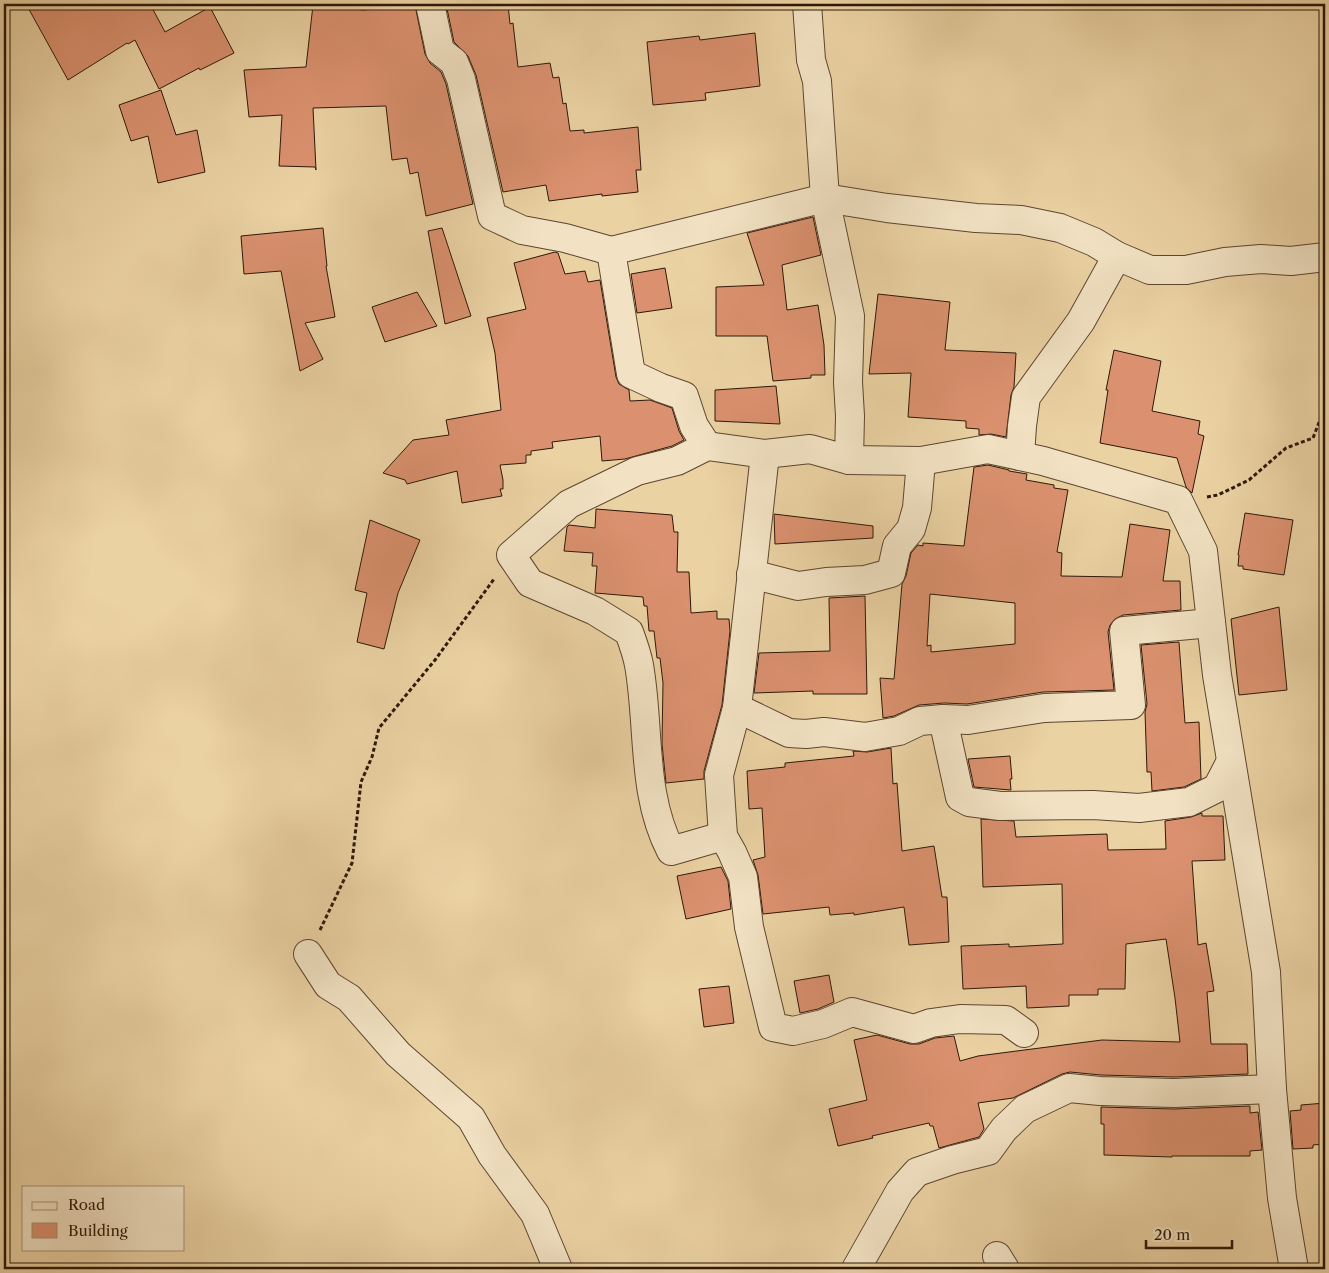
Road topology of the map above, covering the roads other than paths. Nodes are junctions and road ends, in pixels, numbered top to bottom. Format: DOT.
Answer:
graph roads {
  1 [pos="430,4"];
  2 [pos="807,4"];
  3 [pos="826,198"];
  4 [pos="611,251"];
  5 [pos="1117,256"];
  6 [pos="1325,257"];
  7 [pos="707,446"];
  8 [pos="765,454"];
  9 [pos="1020,456"];
  10 [pos="849,460"];
  11 [pos="921,461"];
  12 [pos="751,574"];
  13 [pos="1211,622"];
  14 [pos="738,708"];
  15 [pos="943,719"];
  16 [pos="1230,763"];
  17 [pos="723,836"];
  18 [pos="308,954"];
  19 [pos="1024,1033"];
  20 [pos="1272,1089"];
  21 [pos="558,1269"];
  22 [pos="856,1269"];
  23 [pos="1294,1269"];
  1 -- 4 [label="street"];
  2 -- 3 [label="street"];
  3 -- 4 [label="street"];
  3 -- 5 [label="street"];
  3 -- 10 [label="street"];
  4 -- 7 [label="street"];
  5 -- 6 [label="street"];
  5 -- 9 [label="street"];
  7 -- 8 [label="street"];
  7 -- 17 [label="street"];
  8 -- 10 [label="street"];
  8 -- 12 [label="street"];
  9 -- 11 [label="street"];
  9 -- 13 [label="street"];
  10 -- 11 [label="street"];
  11 -- 12 [label="street"];
  12 -- 14 [label="street"];
  13 -- 15 [label="street"];
  13 -- 16 [label="street"];
  14 -- 15 [label="street"];
  14 -- 17 [label="street"];
  15 -- 16 [label="street"];
  16 -- 20 [label="street"];
  17 -- 19 [label="street"];
  18 -- 21 [label="street"];
  20 -- 22 [label="street"];
  20 -- 23 [label="street"];
}
